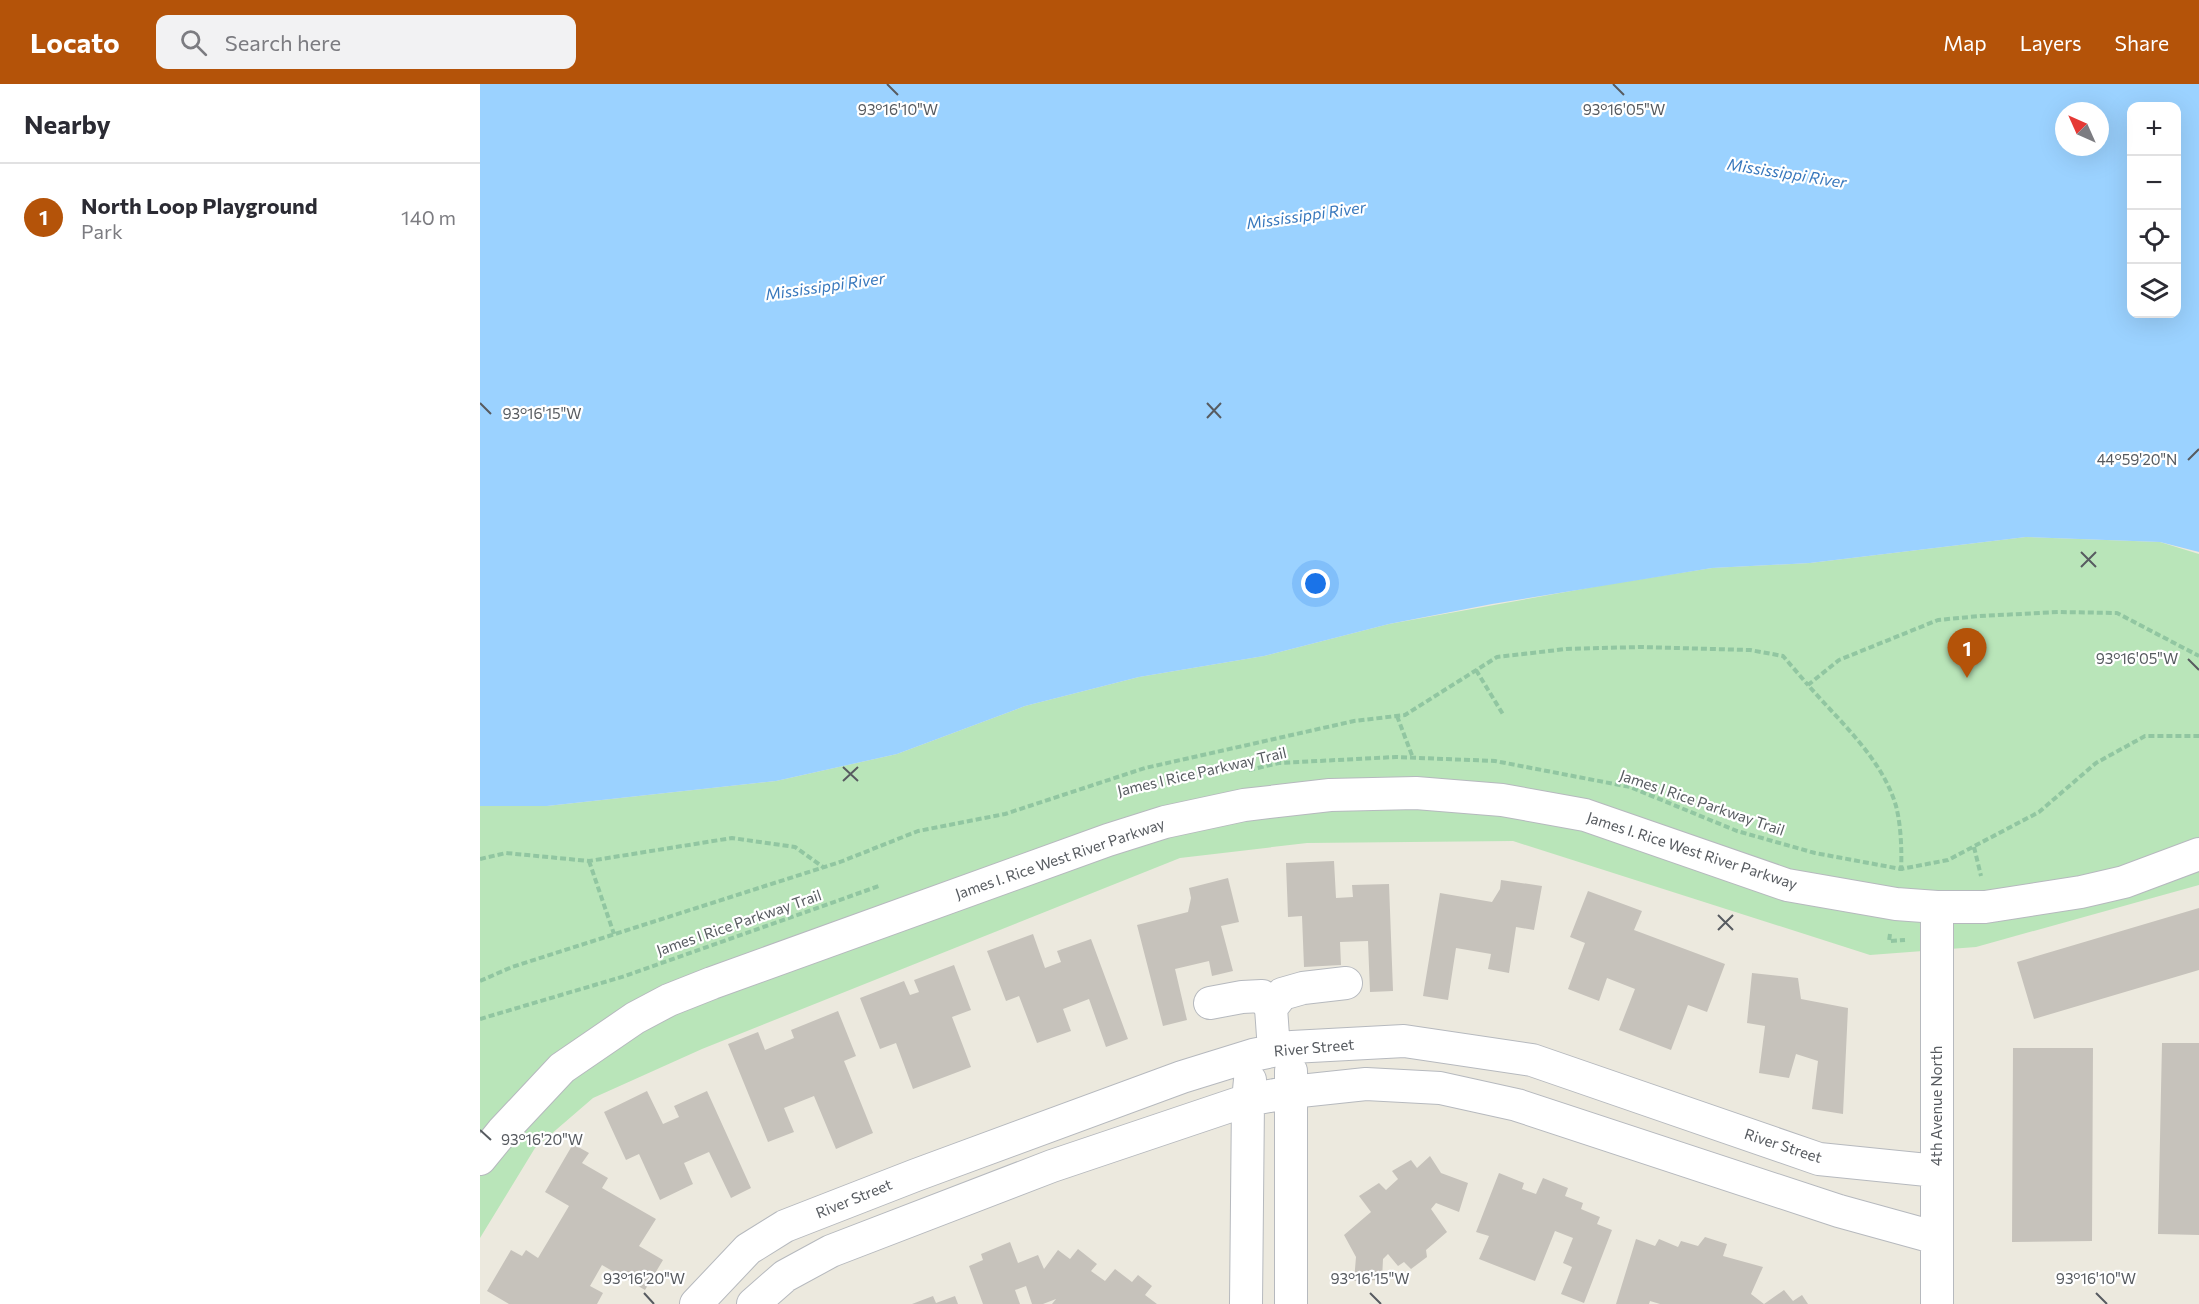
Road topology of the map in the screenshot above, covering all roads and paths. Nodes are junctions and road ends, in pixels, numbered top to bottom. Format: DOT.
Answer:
graph roads {
  1 [pos="2199,656"];
  2 [pos="1476,670"];
  3 [pos="1808,685"];
  4 [pos="1397,716"];
  5 [pos="1504,716"];
  6 [pos="2199,736"];
  7 [pos="1413,758"];
  8 [pos="1245,771"];
  9 [pos="2199,854"];
  10 [pos="480,859"];
  11 [pos="589,861"];
  12 [pos="824,867"];
  13 [pos="1901,868"];
  14 [pos="885,884"];
  15 [pos="1937,907"];
  16 [pos="614,934"];
  17 [pos="480,981"];
  18 [pos="1346,983"];
  19 [pos="1210,1003"];
  20 [pos="1271,1008"];
  21 [pos="480,1019"];
  22 [pos="1273,1051"];
  23 [pos="1532,1060"];
  24 [pos="1290,1092"];
  25 [pos="1248,1100"];
  26 [pos="1517,1105"];
  27 [pos="1706,1120"];
  28 [pos="1040,1130"];
  29 [pos="480,1160"];
  30 [pos="1695,1164"];
  31 [pos="1052,1166"];
  32 [pos="1937,1171"];
  33 [pos="916,1175"];
  34 [pos="927,1214"];
  35 [pos="1937,1238"];
  36 [pos="726,1270"];
  37 [pos="696,1304"];
  38 [pos="747,1304"];
  39 [pos="753,1304"];
  40 [pos="1246,1304"];
  41 [pos="1291,1304"];
  42 [pos="1937,1304"];
  1 -- 3 [label="path"];
  2 -- 3 [label="path"];
  2 -- 4 [label="path"];
  2 -- 5 [label="path"];
  3 -- 13 [label="path"];
  4 -- 7 [label="path"];
  4 -- 12 [label="path"];
  6 -- 13 [label="path, James I Rice Parkway Trail"];
  7 -- 8 [label="path, James I Rice Parkway Trail"];
  7 -- 13 [label="path, James I Rice Parkway Trail"];
  9 -- 15 [label="street, James I. Rice West River Parkway"];
  10 -- 11 [label="path"];
  11 -- 12 [label="path"];
  11 -- 16 [label="path"];
  12 -- 16 [label="path"];
  14 -- 21 [label="path, James I Rice Parkway Trail"];
  15 -- 29 [label="street, James I. Rice West River Parkway"];
  15 -- 32 [label="street, 4th Avenue North"];
  16 -- 17 [label="path"];
  18 -- 20 [label="street"];
  19 -- 20 [label="street"];
  20 -- 22 [label="street"];
  22 -- 23 [label="street, River Street"];
  22 -- 24 [label="street"];
  22 -- 25 [label="street"];
  22 -- 28 [label="street, River Street"];
  23 -- 26 [label="street"];
  23 -- 27 [label="street, River Street"];
  24 -- 25 [label="street"];
  24 -- 26 [label="street"];
  24 -- 41 [label="street"];
  25 -- 31 [label="street"];
  25 -- 40 [label="street"];
  26 -- 30 [label="street"];
  27 -- 30 [label="street"];
  27 -- 32 [label="street, River Street"];
  28 -- 31 [label="street"];
  28 -- 33 [label="street, River Street"];
  30 -- 35 [label="street"];
  31 -- 34 [label="street"];
  32 -- 35 [label="street, 4th Avenue North"];
  33 -- 34 [label="street"];
  33 -- 36 [label="street, River Street"];
  34 -- 39 [label="street"];
  35 -- 42 [label="street, 4th Avenue North"];
  36 -- 37 [label="street, River Street"];
  36 -- 38 [label="street"];
}
